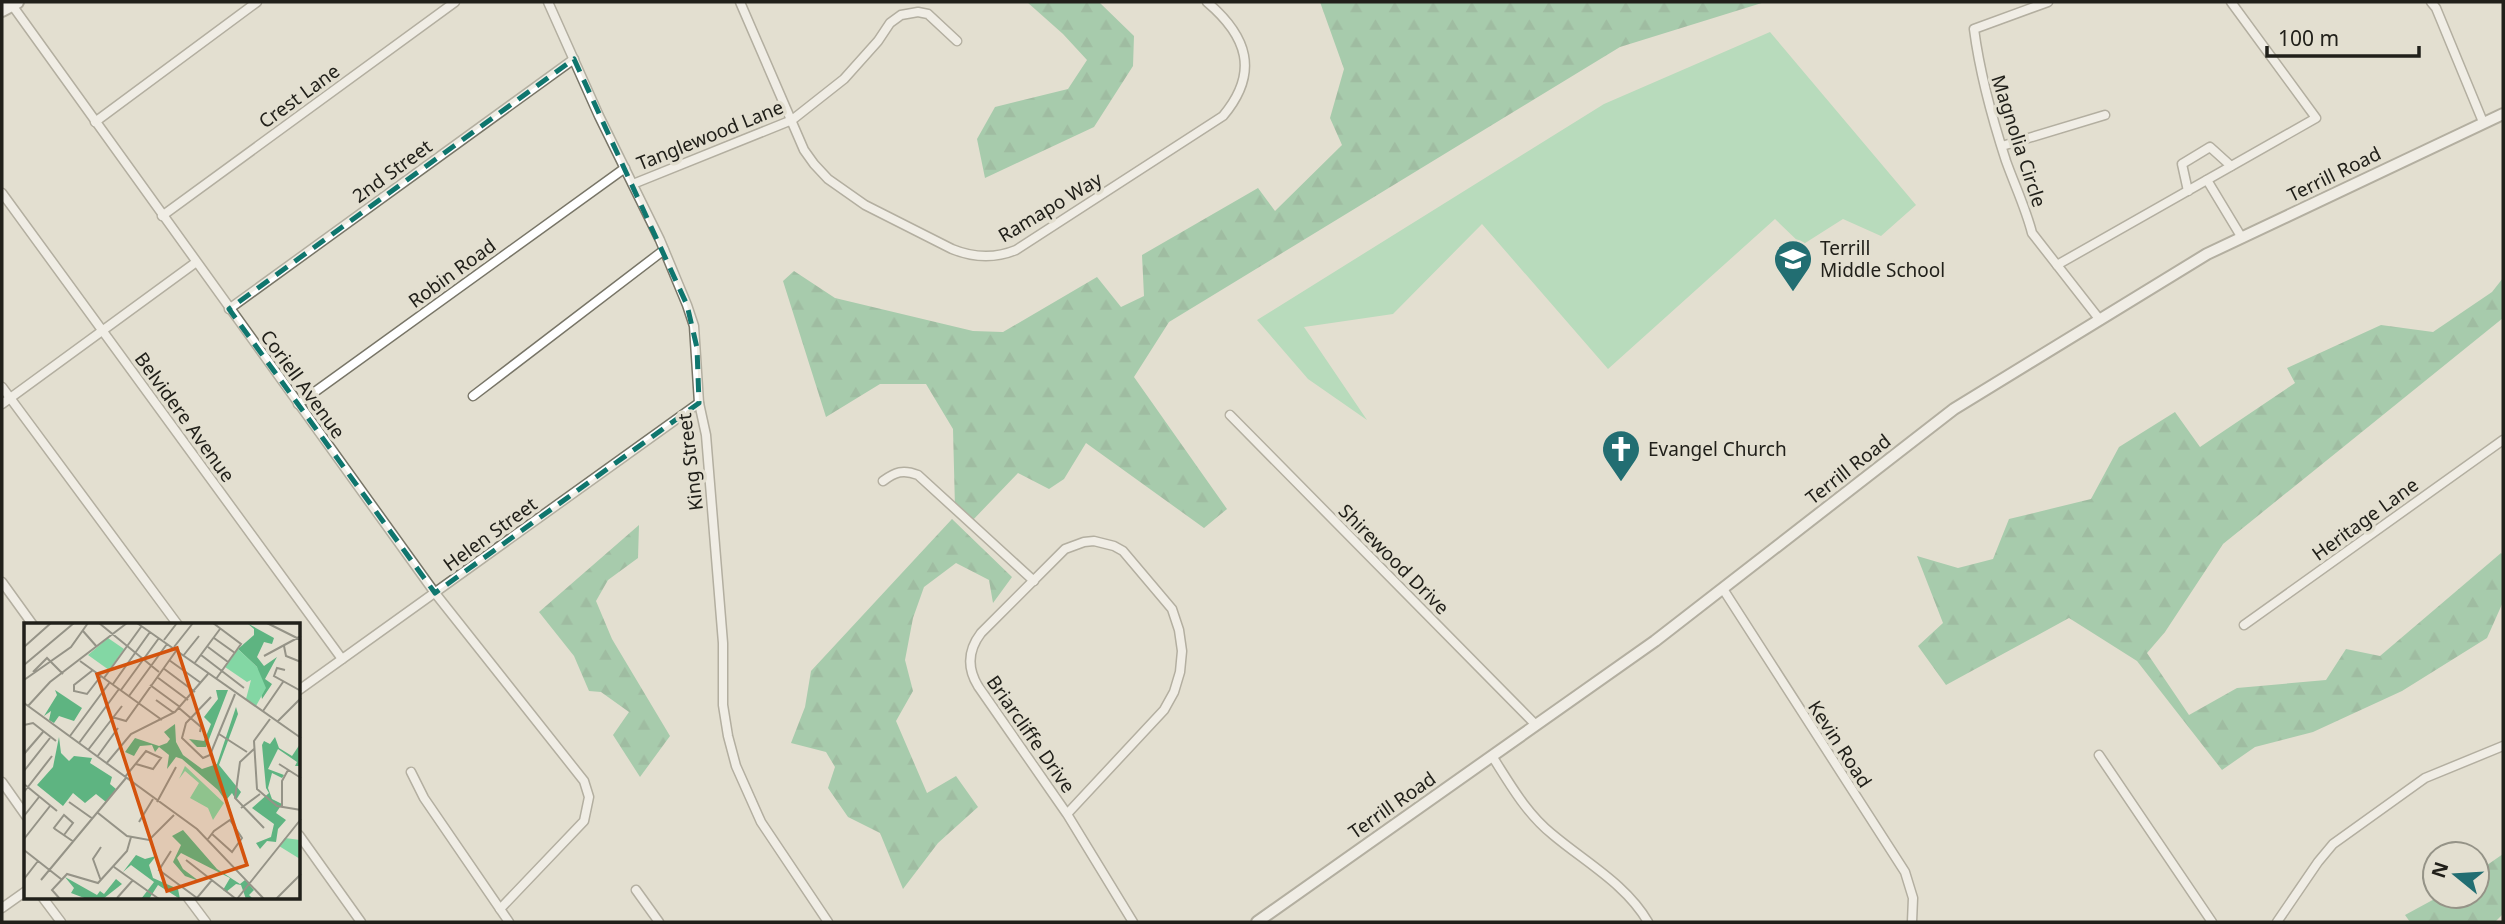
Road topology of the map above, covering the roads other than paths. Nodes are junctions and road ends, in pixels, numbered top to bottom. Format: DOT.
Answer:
graph roads {
  1 [pos="257,2"];
  2 [pos="455,2"];
  3 [pos="548,2"];
  4 [pos="740,2"];
  5 [pos="1207,2"];
  6 [pos="2048,2"];
  7 [pos="2231,2"];
  8 [pos="2431,2"];
  9 [pos="10,5"];
  10 [pos="957,41"];
  11 [pos="574,59"];
  12 [pos="2503,114"];
  13 [pos="2105,115"];
  14 [pos="792,120"];
  15 [pos="95,121"];
  16 [pos="2483,122"];
  17 [pos="2002,146"];
  18 [pos="2231,166"];
  19 [pos="625,168"];
  20 [pos="2207,180"];
  21 [pos="633,184"];
  22 [pos="2188,191"];
  23 [pos="2,193"];
  24 [pos="162,216"];
  25 [pos="2242,237"];
  26 [pos="664,250"];
  27 [pos="195,263"];
  28 [pos="2057,265"];
  29 [pos="229,309"];
  30 [pos="2100,320"];
  31 [pos="102,331"];
  32 [pos="2,387"];
  33 [pos="473,396"];
  34 [pos="6,401"];
  35 [pos="699,403"];
  36 [pos="298,404"];
  37 [pos="1230,415"];
  38 [pos="2503,440"];
  39 [pos="883,481"];
  40 [pos="1034,581"];
  41 [pos="2,583"];
  42 [pos="1723,589"];
  43 [pos="435,593"];
  44 [pos="32,623"];
  45 [pos="176,623"];
  46 [pos="2244,625"];
  47 [pos="342,659"];
  48 [pos="301,689"];
  49 [pos="1536,725"];
  50 [pos="2503,746"];
  51 [pos="2099,755"];
  52 [pos="1492,756"];
  53 [pos="411,772"];
  54 [pos="2,782"];
  55 [pos="24,813"];
  56 [pos="1067,814"];
  57 [pos="301,838"];
  58 [pos="636,890"];
  59 [pos="24,892"];
  60 [pos="44,900"];
  61 [pos="190,900"];
  62 [pos="2,908"];
  63 [pos="499,909"];
  64 [pos="61,922"];
  65 [pos="206,922"];
  66 [pos="361,922"];
  67 [pos="509,922"];
  68 [pos="659,922"];
  69 [pos="828,922"];
  70 [pos="1133,922"];
  71 [pos="1257,922"];
  72 [pos="1648,922"];
  73 [pos="1912,922"];
  74 [pos="2212,922"];
  75 [pos="2277,922"];
  1 -- 15 [label="street"];
  2 -- 24 [label="street, Crest Lane"];
  3 -- 11 [label="street, King Street"];
  4 -- 14 [label="street, Ramapo Way"];
  5 -- 14 [label="street, Ramapo Way"];
  6 -- 17 [label="street, Magnolia Circle"];
  7 -- 18 [label="street"];
  8 -- 16 [label="street"];
  9 -- 15 [label="street, Coriell Avenue"];
  10 -- 14 [label="street, Tanglewood Lane"];
  11 -- 19 [label="street, King Street"];
  11 -- 29 [label="street, 2nd Street"];
  12 -- 16 [label="street, Terrill Road"];
  13 -- 17 [label="street"];
  14 -- 21 [label="street, Tanglewood Lane"];
  15 -- 24 [label="street, Coriell Avenue"];
  16 -- 25 [label="street, Terrill Road"];
  17 -- 28 [label="street, Magnolia Circle"];
  18 -- 20 [label="street"];
  18 -- 22 [label="street"];
  19 -- 21 [label="street, King Street"];
  19 -- 36 [label="street, Robin Road"];
  20 -- 22 [label="street"];
  20 -- 25 [label="street"];
  21 -- 26 [label="street, King Street"];
  22 -- 28 [label="street"];
  23 -- 31 [label="street, Belvidere Avenue"];
  24 -- 27 [label="street, Coriell Avenue"];
  25 -- 30 [label="street, Terrill Road"];
  26 -- 33 [label="street"];
  26 -- 35 [label="street, King Street"];
  27 -- 29 [label="street, Coriell Avenue"];
  27 -- 31 [label="street"];
  28 -- 30 [label="street, Magnolia Circle"];
  29 -- 36 [label="street, Coriell Avenue"];
  30 -- 42 [label="street, Terrill Road"];
  31 -- 34 [label="street"];
  31 -- 47 [label="street, Belvidere Avenue"];
  32 -- 34 [label="street"];
  34 -- 45 [label="street"];
  35 -- 43 [label="street, Helen Street"];
  35 -- 69 [label="street, King Street"];
  36 -- 43 [label="street, Coriell Avenue"];
  37 -- 49 [label="street, Shirewood Drive"];
  38 -- 46 [label="street, Heritage Lane"];
  39 -- 40 [label="street"];
  40 -- 56 [label="street, Briarcliffe Drive"];
  40 -- 56 [label="street, Briarcliffe Drive"];
  41 -- 44 [label="street"];
  42 -- 49 [label="street, Terrill Road"];
  42 -- 73 [label="street, Kevin Road"];
  43 -- 47 [label="street, Helen Street"];
  43 -- 63 [label="street, Coriell Avenue"];
  47 -- 48 [label="street, Helen Street"];
  49 -- 52 [label="street, Terrill Road"];
  50 -- 75 [label="street"];
  51 -- 74 [label="street"];
  52 -- 71 [label="street, Terrill Road"];
  52 -- 72 [label="street"];
  53 -- 63 [label="street"];
  54 -- 55 [label="street"];
  56 -- 70 [label="street, Briarcliffe Drive"];
  57 -- 66 [label="street"];
  58 -- 68 [label="street"];
  59 -- 62 [label="street"];
  60 -- 64 [label="street"];
  61 -- 65 [label="street"];
  63 -- 67 [label="street"];
}
